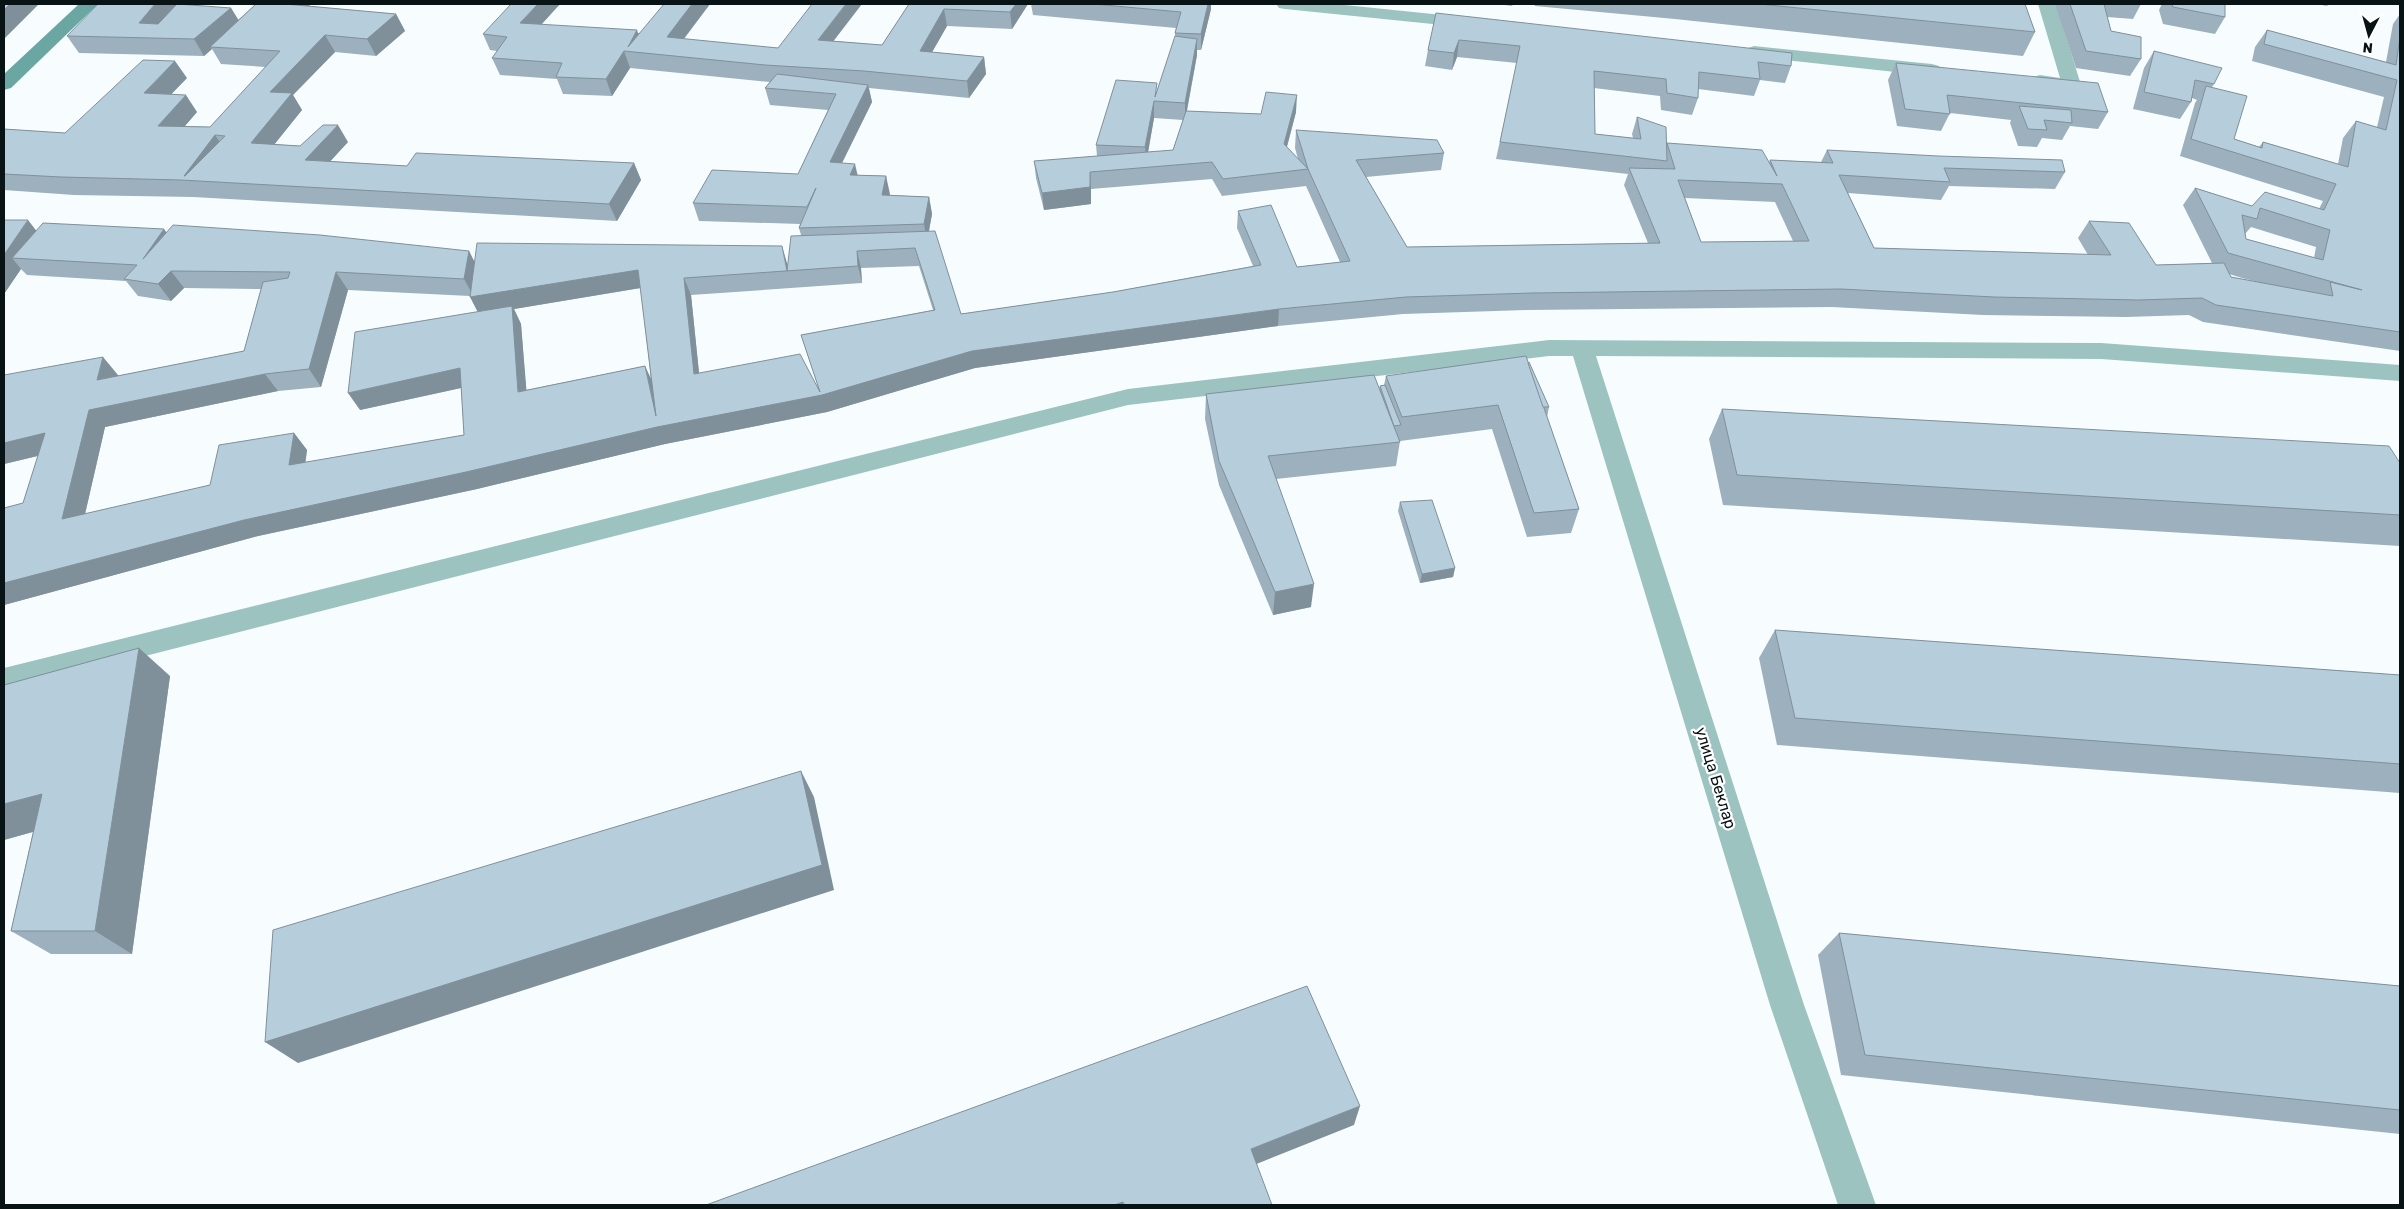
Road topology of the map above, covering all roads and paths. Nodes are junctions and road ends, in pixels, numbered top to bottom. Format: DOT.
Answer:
graph roads {
  1 [pos="89,4"];
  2 [pos="1285,4"];
  3 [pos="2047,4"];
  4 [pos="1491,25"];
  5 [pos="1737,50"];
  6 [pos="1954,72"];
  7 [pos="2023,80"];
  8 [pos="4,84"];
  9 [pos="1582,348"];
  10 [pos="2400,373"];
  11 [pos="4,680"];
  12 [pos="1858,1205"];
  1 -- 8 [label="street"];
  2 -- 4 [label="street"];
  3 -- 7 [label="street"];
  5 -- 6 [label="street"];
  9 -- 10 [label="street"];
  9 -- 11 [label="street"];
  9 -- 12 [label="street, улица Беклар"];
}
